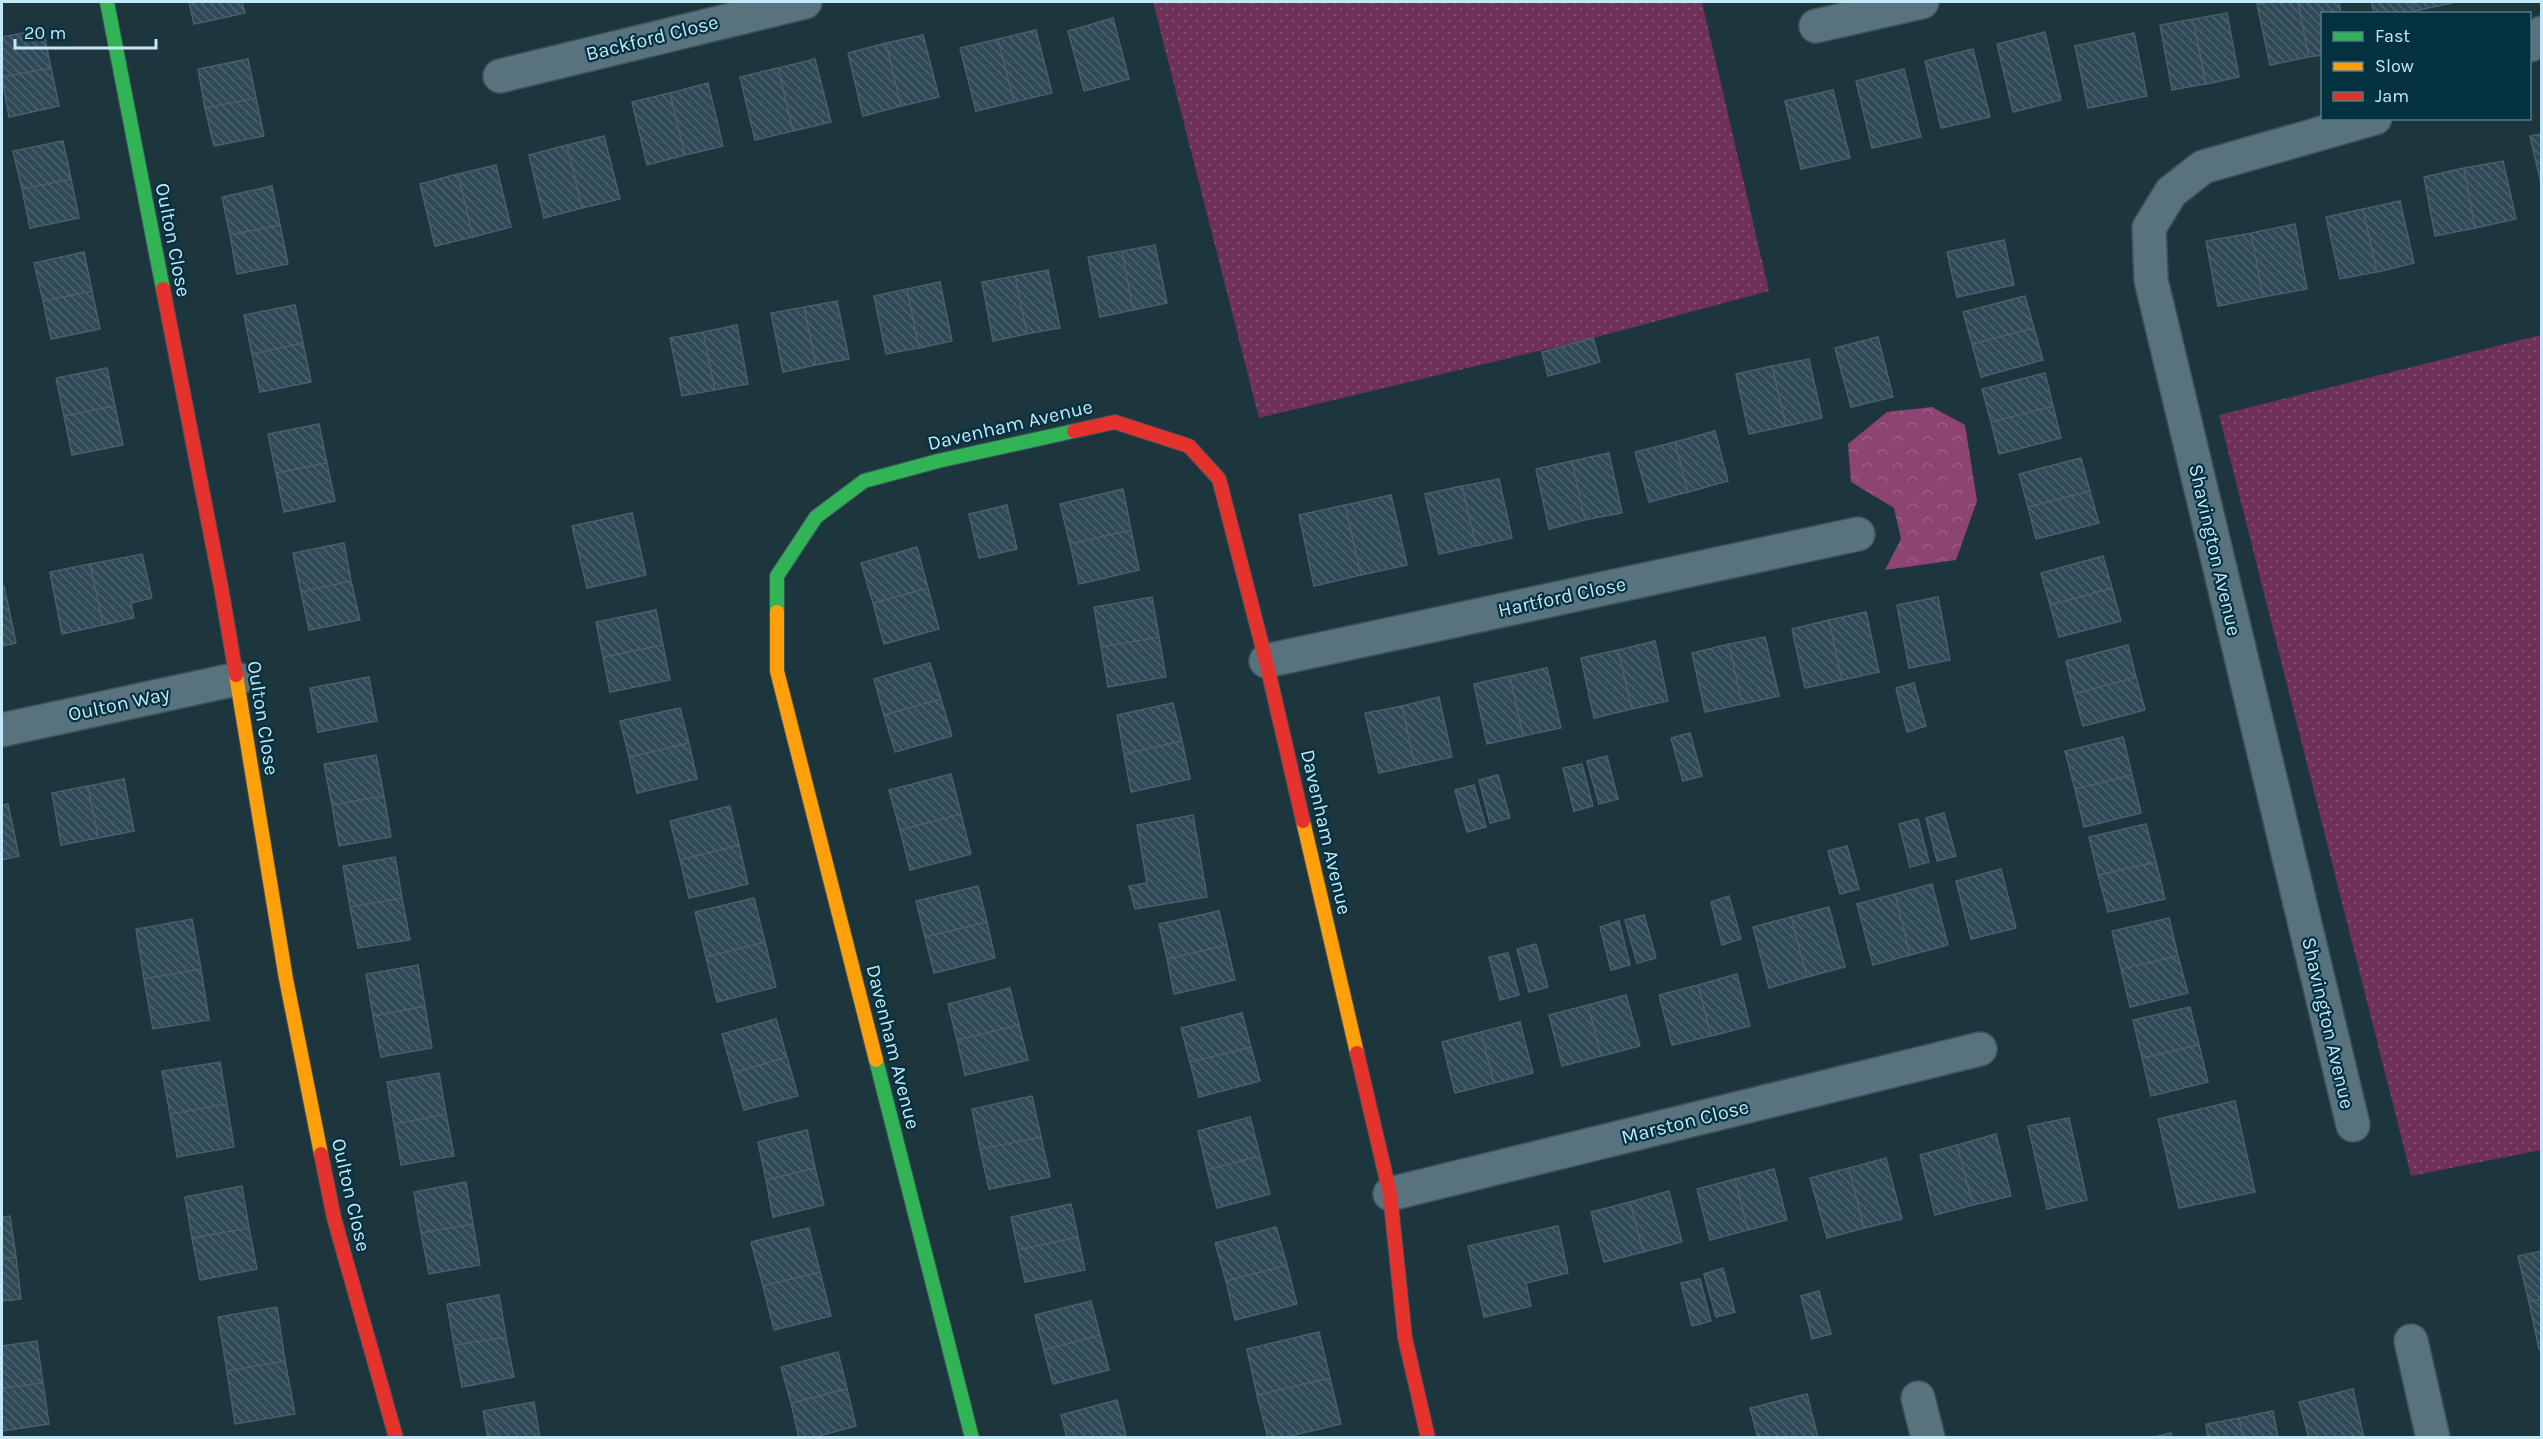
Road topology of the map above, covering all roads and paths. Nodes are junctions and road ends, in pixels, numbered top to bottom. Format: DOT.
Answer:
graph roads {
  1 [pos="107,2"];
  2 [pos="805,2"];
  3 [pos="1922,2"];
  4 [pos="1816,26"];
  5 [pos="500,76"];
  6 [pos="2368,120"];
  7 [pos="1858,534"];
  8 [pos="1266,661"];
  9 [pos="237,678"];
  10 [pos="2,730"];
  11 [pos="1980,1050"];
  12 [pos="2353,1125"];
  13 [pos="1390,1194"];
  14 [pos="2411,1341"];
  15 [pos="1918,1398"];
  16 [pos="396,1437"];
  17 [pos="972,1437"];
  18 [pos="1428,1437"];
  19 [pos="1928,1437"];
  20 [pos="2433,1437"];
  1 -- 9 [label="street, Oulton Close"];
  2 -- 5 [label="street, Backford Close"];
  3 -- 4 [label="street"];
  6 -- 12 [label="street, Shavington Avenue"];
  7 -- 8 [label="street, Hartford Close"];
  8 -- 13 [label="street, Davenham Avenue"];
  8 -- 17 [label="street, Davenham Avenue"];
  9 -- 10 [label="street, Oulton Way"];
  9 -- 16 [label="street, Oulton Close"];
  11 -- 13 [label="street, Marston Close"];
  13 -- 18 [label="street, Davenham Avenue"];
  14 -- 20 [label="street"];
  15 -- 19 [label="street"];
}
